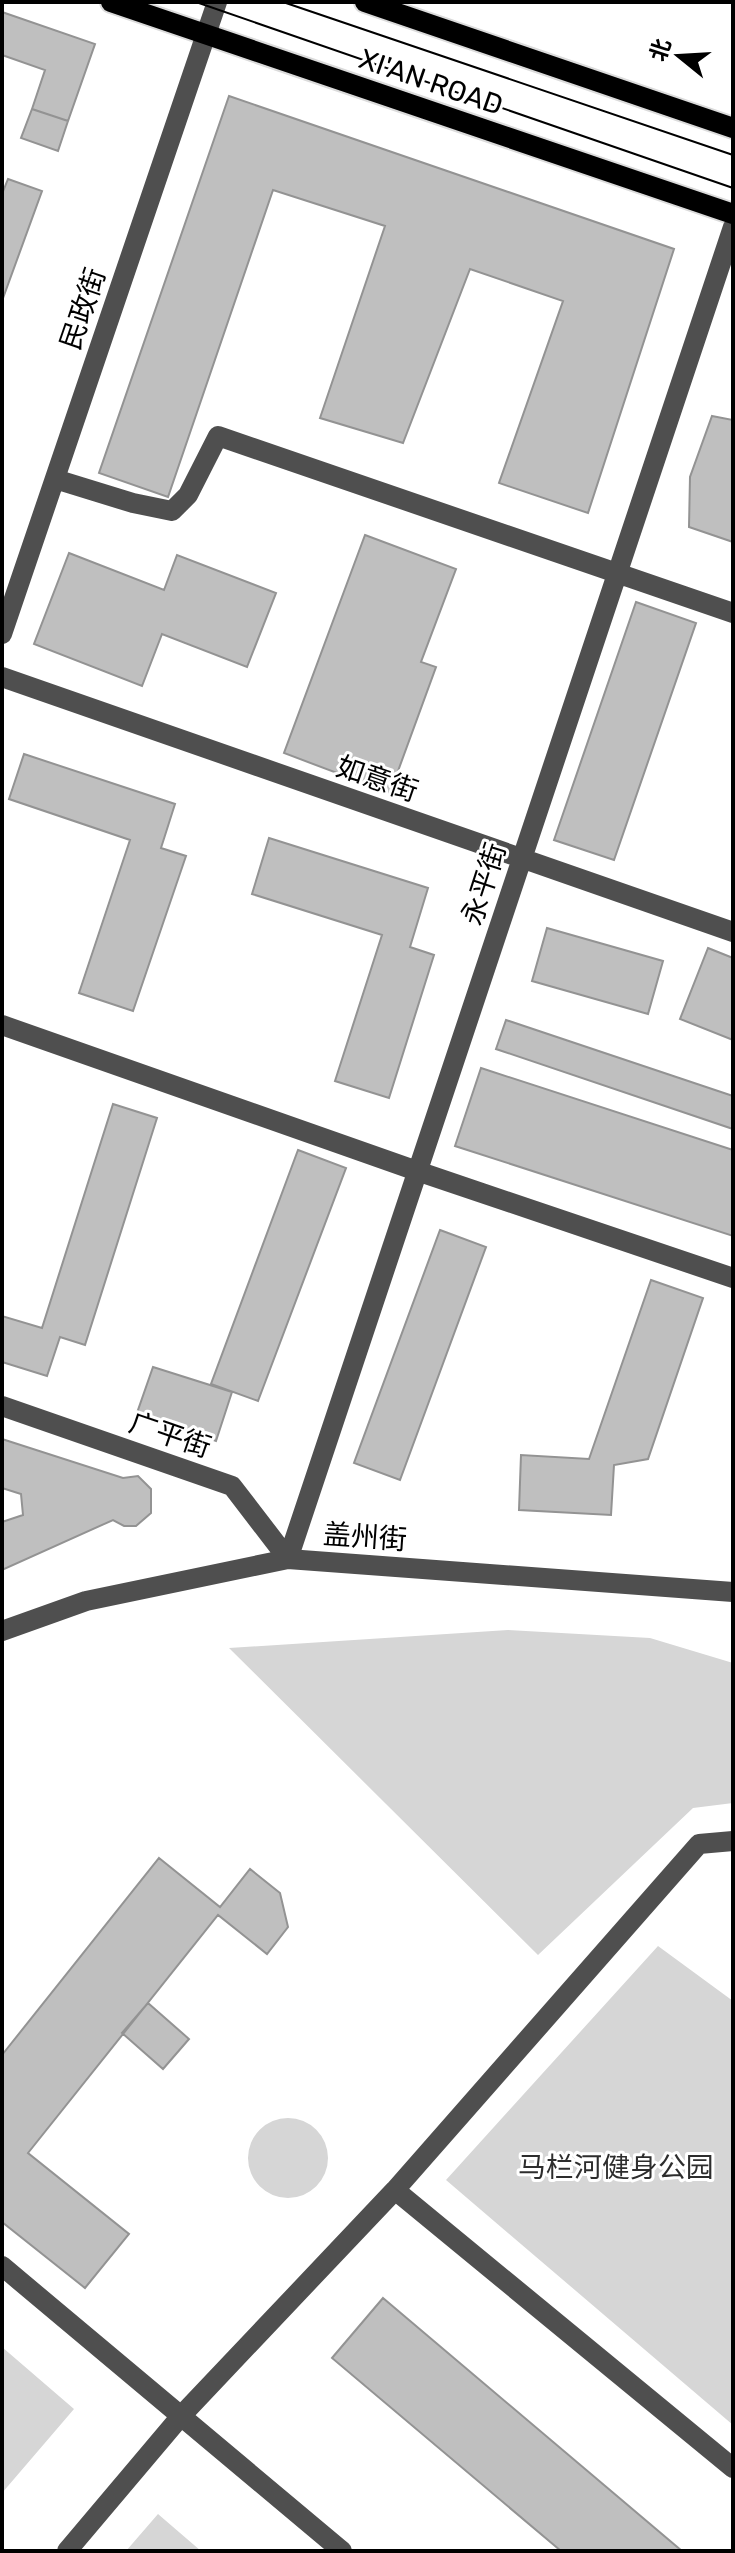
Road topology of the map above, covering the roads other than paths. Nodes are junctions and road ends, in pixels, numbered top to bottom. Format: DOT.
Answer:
graph roads {
  1 [pos="111,2"];
  2 [pos="217,2"];
  3 [pos="365,2"];
  4 [pos="206,34"];
  5 [pos="733,128"];
  6 [pos="733,214"];
  7 [pos="733,227"];
  8 [pos="55,479"];
  9 [pos="617,573"];
  10 [pos="733,613"];
  11 [pos="2,634"];
  12 [pos="2,677"];
  13 [pos="521,860"];
  14 [pos="733,932"];
  15 [pos="2,1025"];
  16 [pos="417,1171"];
  17 [pos="733,1278"];
  18 [pos="2,1406"];
  19 [pos="288,1559"];
  20 [pos="733,1592"];
  21 [pos="2,1631"];
  22 [pos="733,1841"];
  23 [pos="395,2190"];
  24 [pos="2,2266"];
  25 [pos="181,2416"];
  26 [pos="733,2468"];
  27 [pos="67,2551"];
  28 [pos="342,2551"];
  1 -- 4 [label="main road, XI'AN ROAD"];
  2 -- 4 [label="street, 民政街"];
  3 -- 5 [label="main road, XI'AN ROAD"];
  4 -- 6 [label="main road, XI'AN ROAD"];
  4 -- 8 [label="street, 民政街"];
  7 -- 9 [label="street, 永平街"];
  8 -- 9 [label="street"];
  8 -- 11 [label="street, 民政街"];
  9 -- 10 [label="street"];
  9 -- 13 [label="street, 永平街"];
  12 -- 13 [label="street, 如意街"];
  13 -- 14 [label="street, 如意街"];
  13 -- 16 [label="street, 永平街"];
  15 -- 16 [label="street"];
  16 -- 17 [label="street"];
  16 -- 19 [label="street, 永平街"];
  18 -- 19 [label="street, 广平街"];
  19 -- 20 [label="street, 盖州街"];
  19 -- 21 [label="street, 盖州街"];
  22 -- 23 [label="street"];
  23 -- 25 [label="street"];
  23 -- 26 [label="street"];
  24 -- 25 [label="street"];
  25 -- 27 [label="street"];
  25 -- 28 [label="street"];
}
